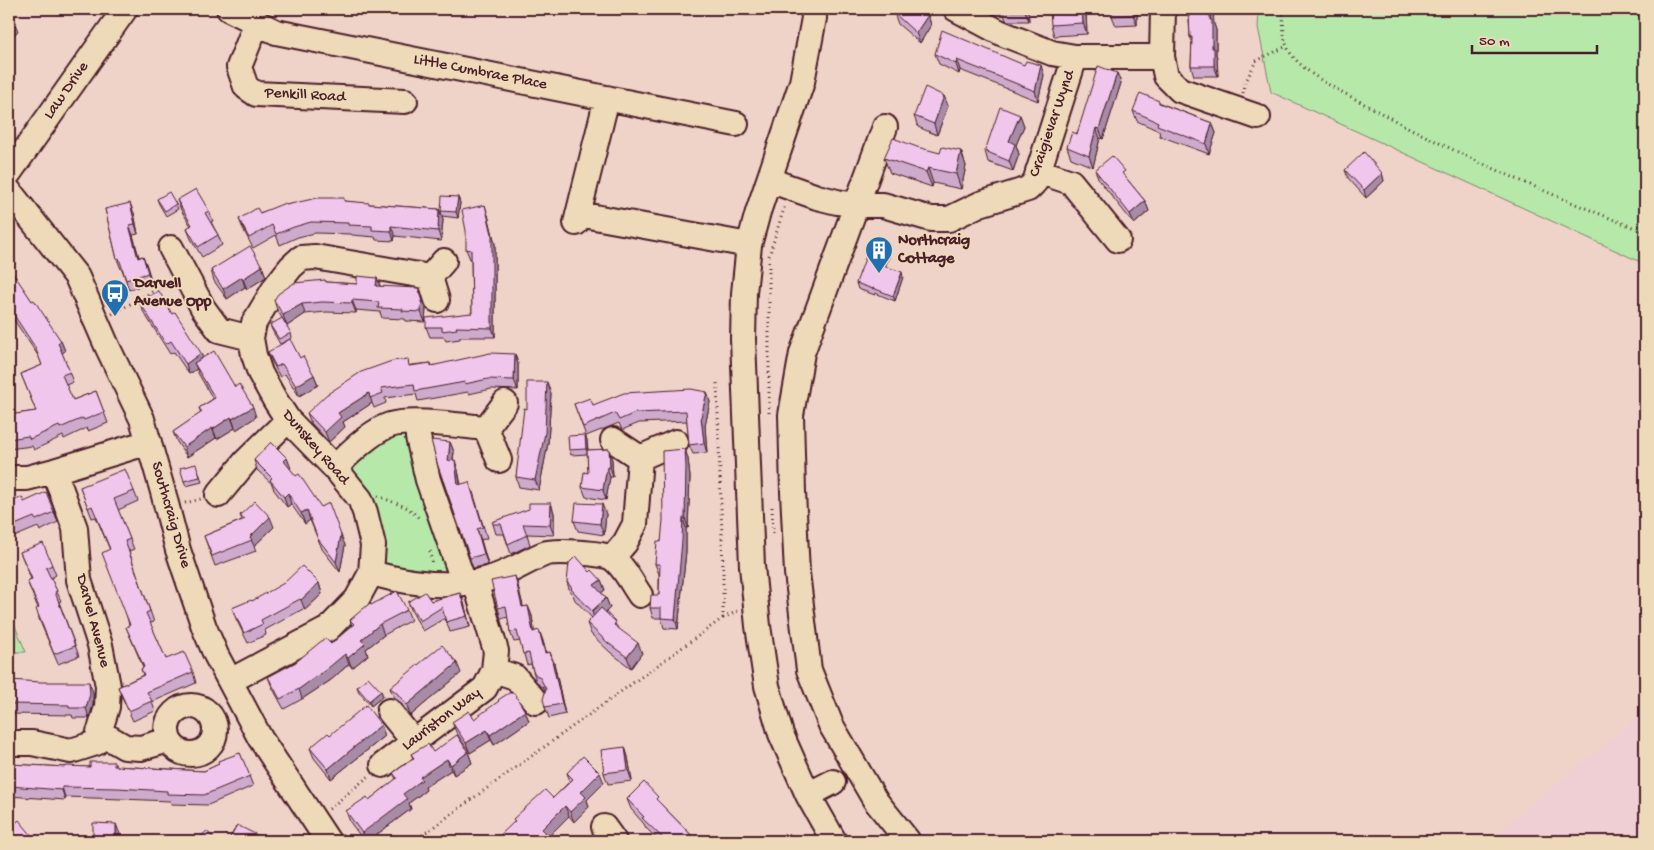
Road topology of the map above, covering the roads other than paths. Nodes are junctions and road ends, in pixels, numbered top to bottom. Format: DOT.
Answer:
graph roads {
  1 [pos="125,9"];
  2 [pos="229,9"];
  3 [pos="813,9"];
  4 [pos="956,9"];
  5 [pos="1162,9"];
  6 [pos="257,22"];
  7 [pos="1075,57"];
  8 [pos="1162,57"];
  9 [pos="607,98"];
  10 [pos="405,101"];
  11 [pos="1249,113"];
  12 [pos="736,124"];
  13 [pos="885,127"];
  14 [pos="1038,171"];
  15 [pos="9,173"];
  16 [pos="769,180"];
  17 [pos="9,191"];
  18 [pos="857,205"];
  19 [pos="1118,240"];
  20 [pos="749,245"];
  21 [pos="171,248"];
  22 [pos="437,300"];
  23 [pos="251,338"];
  24 [pos="505,402"];
  25 [pos="288,420"];
  26 [pos="417,423"];
  27 [pos="486,428"];
  28 [pos="613,440"];
  29 [pos="149,442"];
  30 [pos="676,442"];
  31 [pos="640,458"];
  32 [pos="499,460"];
  33 [pos="335,468"];
  34 [pos="54,471"];
  35 [pos="9,478"];
  36 [pos="218,495"];
  37 [pos="612,558"];
  38 [pos="371,573"];
  39 [pos="470,582"];
  40 [pos="640,595"];
  41 [pos="494,670"];
  42 [pos="230,681"];
  43 [pos="536,702"];
  44 [pos="390,711"];
  45 [pos="100,732"];
  46 [pos="169,740"];
  47 [pos="414,742"];
  48 [pos="9,743"];
  49 [pos="383,765"];
  50 [pos="833,782"];
  51 [pos="808,795"];
  52 [pos="328,841"];
  53 [pos="834,841"];
  54 [pos="908,841"];
  1 -- 15 [label="street, Law Drive"];
  2 -- 6 [label="street, Little Cumbrae Place"];
  3 -- 16 [label="street"];
  4 -- 7 [label="street"];
  5 -- 8 [label="street"];
  6 -- 9 [label="street, Little Cumbrae Place"];
  6 -- 10 [label="street, Penkill Road"];
  7 -- 8 [label="street"];
  7 -- 14 [label="street, Craigievar Wynd"];
  8 -- 11 [label="street"];
  9 -- 12 [label="street, Little Cumbrae Place"];
  9 -- 20 [label="street"];
  13 -- 18 [label="street"];
  14 -- 18 [label="street, Craigievar Wynd"];
  14 -- 19 [label="street"];
  16 -- 18 [label="street, Craigievar Wynd"];
  16 -- 20 [label="street"];
  17 -- 29 [label="street, Southcraig Drive"];
  18 -- 54 [label="street"];
  20 -- 51 [label="street"];
  21 -- 23 [label="street"];
  22 -- 23 [label="street"];
  23 -- 25 [label="street, Dunskey Road"];
  24 -- 27 [label="street"];
  25 -- 33 [label="street, Dunskey Road"];
  25 -- 36 [label="street"];
  26 -- 27 [label="street"];
  26 -- 33 [label="street"];
  26 -- 39 [label="street"];
  27 -- 32 [label="street"];
  28 -- 31 [label="street"];
  29 -- 34 [label="street"];
  29 -- 42 [label="street, Southcraig Drive"];
  30 -- 31 [label="street"];
  31 -- 37 [label="street"];
  33 -- 38 [label="street, Dunskey Road"];
  34 -- 35 [label="street"];
  34 -- 45 [label="street, Darvel Avenue"];
  37 -- 39 [label="street"];
  37 -- 40 [label="street"];
  38 -- 39 [label="street"];
  38 -- 42 [label="street, Dunskey Road"];
  39 -- 41 [label="street"];
  41 -- 43 [label="street"];
  41 -- 47 [label="street, Lauriston Way"];
  42 -- 52 [label="street, Southcraig Drive"];
  44 -- 47 [label="street"];
  45 -- 46 [label="street"];
  45 -- 48 [label="street"];
  47 -- 49 [label="street, Lauriston Way"];
  50 -- 51 [label="street"];
  51 -- 53 [label="street"];
}
